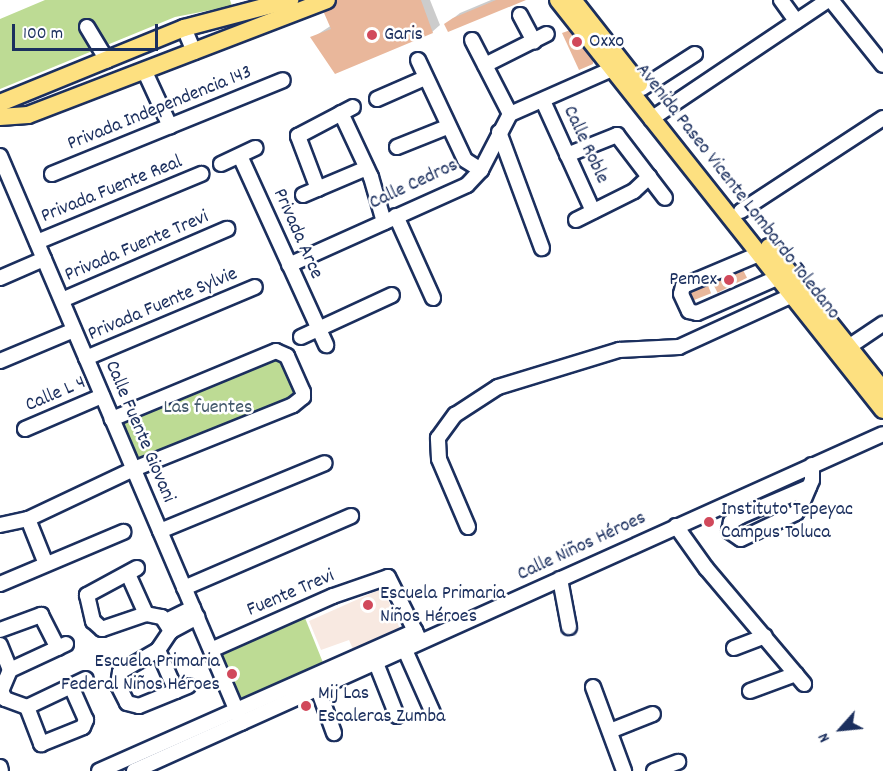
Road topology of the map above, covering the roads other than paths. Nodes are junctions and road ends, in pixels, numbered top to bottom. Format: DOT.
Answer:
graph roads {
  1 [pos="290,0"];
  2 [pos="327,0"];
  3 [pos="558,0"];
  4 [pos="573,0"];
  5 [pos="781,0"];
  6 [pos="829,0"];
  7 [pos="520,15"];
  8 [pos="796,21"];
  9 [pos="87,27"];
  10 [pos="184,28"];
  11 [pos="547,34"];
  12 [pos="472,40"];
  13 [pos="534,41"];
  14 [pos="194,52"];
  15 [pos="695,54"];
  16 [pos="107,60"];
  17 [pos="418,60"];
  18 [pos="485,64"];
  19 [pos="883,65"];
  20 [pos="618,67"];
  21 [pos="145,72"];
  22 [pos="425,78"];
  23 [pos="282,80"];
  24 [pos="642,88"];
  25 [pos="30,90"];
  26 [pos="377,99"];
  27 [pos="543,101"];
  28 [pos="0,103"];
  29 [pos="510,114"];
  30 [pos="21,116"];
  31 [pos="656,116"];
  32 [pos="0,117"];
  33 [pos="883,118"];
  34 [pos="170,126"];
  35 [pos="447,127"];
  36 [pos="0,128"];
  37 [pos="499,132"];
  38 [pos="397,147"];
  39 [pos="256,148"];
  40 [pos="567,154"];
  41 [pos="488,155"];
  42 [pos="0,156"];
  43 [pos="240,156"];
  44 [pos="465,160"];
  45 [pos="513,163"];
  46 [pos="221,164"];
  47 [pos="367,168"];
  48 [pos="481,170"];
  49 [pos="52,174"];
  50 [pos="201,174"];
  51 [pos="649,177"];
  52 [pos="466,185"];
  53 [pos="318,189"];
  54 [pos="303,195"];
  55 [pos="665,198"];
  56 [pos="593,211"];
  57 [pos="741,211"];
  58 [pos="390,219"];
  59 [pos="576,220"];
  60 [pos="227,229"];
  61 [pos="37,242"];
  62 [pos="542,248"];
  63 [pos="766,251"];
  64 [pos="44,259"];
  65 [pos="289,265"];
  66 [pos="784,274"];
  67 [pos="0,279"];
  68 [pos="255,287"];
  69 [pos="798,293"];
  70 [pos="392,295"];
  71 [pos="433,298"];
  72 [pos="62,300"];
  73 [pos="883,324"];
  74 [pos="319,328"];
  75 [pos="74,330"];
  76 [pos="301,337"];
  77 [pos="326,345"];
  78 [pos="849,346"];
  79 [pos="86,358"];
  80 [pos="0,361"];
  81 [pos="883,390"];
  82 [pos="102,396"];
  83 [pos="883,410"];
  84 [pos="112,419"];
  85 [pos="25,429"];
  86 [pos="883,434"];
  87 [pos="325,463"];
  88 [pos="812,465"];
  89 [pos="134,469"];
  90 [pos="809,487"];
  91 [pos="351,516"];
  92 [pos="28,519"];
  93 [pos="0,525"];
  94 [pos="676,526"];
  95 [pos="468,527"];
  96 [pos="160,531"];
  97 [pos="123,532"];
  98 [pos="46,564"];
  99 [pos="560,579"];
  100 [pos="0,584"];
  101 [pos="184,588"];
  102 [pos="195,612"];
  103 [pos="146,614"];
  104 [pos="169,626"];
  105 [pos="569,627"];
  106 [pos="0,630"];
  107 [pos="765,636"];
  108 [pos="418,637"];
  109 [pos="0,645"];
  110 [pos="734,648"];
  111 [pos="158,650"];
  112 [pos="211,650"];
  113 [pos="405,650"];
  114 [pos="376,663"];
  115 [pos="10,670"];
  116 [pos="86,679"];
  117 [pos="71,686"];
  118 [pos="593,687"];
  119 [pos="318,689"];
  120 [pos="750,691"];
  121 [pos="1,696"];
  122 [pos="27,707"];
  123 [pos="236,709"];
  124 [pos="433,713"];
  125 [pos="653,714"];
  126 [pos="397,716"];
  127 [pos="242,723"];
  128 [pos="610,731"];
  129 [pos="334,733"];
  130 [pos="678,762"];
  131 [pos="141,770"];
  132 [pos="99,771"];
  133 [pos="624,771"];
  134 [pos="654,771"];
  1 -- 10 [label="main road"];
  2 -- 14 [label="main road"];
  3 -- 20 [label="main road, Avenida Paseo Vicente Lombardo Toledano"];
  4 -- 20 [label="main road, Avenida Paseo Vicente Lombardo Toledano"];
  5 -- 8 [label="street"];
  6 -- 8 [label="street"];
  6 -- 19 [label="street"];
  7 -- 13 [label="street"];
  8 -- 31 [label="street"];
  9 -- 16 [label="street"];
  10 -- 14 [label="street"];
  10 -- 16 [label="main road"];
  11 -- 13 [label="street"];
  12 -- 18 [label="street"];
  13 -- 18 [label="street"];
  14 -- 21 [label="main road"];
  15 -- 24 [label="street"];
  16 -- 25 [label="main road"];
  17 -- 22 [label="street"];
  18 -- 29 [label="street"];
  20 -- 24 [label="main road, Avenida Paseo Vicente Lombardo Toledano"];
  20 -- 27 [label="street"];
  20 -- 31 [label="main road, Avenida Paseo Vicente Lombardo Toledano"];
  21 -- 30 [label="main road"];
  21 -- 34 [label="street"];
  22 -- 26 [label="street"];
  22 -- 35 [label="street"];
  23 -- 34 [label="street, Privada Independencia 143"];
  24 -- 31 [label="main road, Avenida Paseo Vicente Lombardo Toledano"];
  25 -- 28 [label="main road"];
  25 -- 30 [label="street"];
  27 -- 29 [label="street"];
  27 -- 40 [label="street, Calle Roble"];
  29 -- 37 [label="street, Calle Cedros"];
  30 -- 32 [label="main road"];
  30 -- 36 [label="main road"];
  31 -- 57 [label="main road, Avenida Paseo Vicente Lombardo Toledano"];
  31 -- 63 [label="main road, Avenida Paseo Vicente Lombardo Toledano"];
  33 -- 57 [label="street"];
  34 -- 49 [label="street, Privada Independencia 143"];
  35 -- 38 [label="street"];
  35 -- 44 [label="street"];
  37 -- 41 [label="street, Calle Cedros"];
  37 -- 45 [label="street"];
  39 -- 43 [label="street"];
  40 -- 51 [label="street"];
  40 -- 56 [label="street, Calle Roble"];
  41 -- 45 [label="street"];
  41 -- 48 [label="street, Calle Cedros"];
  42 -- 61 [label="street, Calle Fuente Giovani"];
  43 -- 46 [label="street"];
  43 -- 65 [label="street, Privada Arce"];
  44 -- 48 [label="street"];
  44 -- 52 [label="street"];
  45 -- 62 [label="street"];
  47 -- 53 [label="street"];
  47 -- 53 [label="street"];
  47 -- 58 [label="street"];
  48 -- 52 [label="street, Calle Cedros"];
  50 -- 61 [label="street, Privada Fuente Real"];
  51 -- 55 [label="street"];
  51 -- 56 [label="street, Calle Roble"];
  52 -- 58 [label="street, Calle Cedros"];
  53 -- 54 [label="street"];
  56 -- 59 [label="street"];
  57 -- 63 [label="main road, Avenida Paseo Vicente Lombardo Toledano"];
  58 -- 65 [label="street, Calle Cedros"];
  58 -- 71 [label="street"];
  60 -- 72 [label="street, Privada Fuente Trevi"];
  61 -- 64 [label="street, Calle Fuente Giovani"];
  63 -- 66 [label="main road, Avenida Paseo Vicente Lombardo Toledano"];
  63 -- 66 [label="street"];
  64 -- 67 [label="street"];
  64 -- 72 [label="street, Calle Fuente Giovani"];
  65 -- 74 [label="street, Privada Arce"];
  66 -- 69 [label="main road, Avenida Paseo Vicente Lombardo Toledano"];
  68 -- 79 [label="street, Privada Fuente Sylvie"];
  69 -- 78 [label="main road, Avenida Paseo Vicente Lombardo Toledano"];
  69 -- 83 [label="main road, Avenida Paseo Vicente Lombardo Toledano"];
  69 -- 95 [label="street"];
  70 -- 74 [label="street"];
  72 -- 75 [label="street, Calle Fuente Giovani"];
  73 -- 78 [label="street"];
  74 -- 76 [label="street"];
  74 -- 77 [label="street, Privada Arce"];
  75 -- 79 [label="street, Calle Fuente Giovani"];
  75 -- 80 [label="street"];
  78 -- 81 [label="main road, Avenida Paseo Vicente Lombardo Toledano"];
  79 -- 82 [label="street, Calle Fuente Giovani"];
  82 -- 84 [label="street, Calle Fuente Giovani"];
  82 -- 85 [label="street, Calle L 4"];
  84 -- 89 [label="street, Calle Fuente Giovani"];
  84 -- 89 [label="street"];
  86 -- 88 [label="street, Calle Niños Héroes"];
  87 -- 96 [label="street"];
  88 -- 90 [label="street"];
  88 -- 94 [label="street, Calle Niños Héroes"];
  89 -- 92 [label="street"];
  89 -- 96 [label="street, Calle Fuente Giovani"];
  90 -- 90 [label="street"];
  91 -- 101 [label="street"];
  92 -- 93 [label="street"];
  92 -- 98 [label="street"];
  94 -- 99 [label="street, Calle Niños Héroes"];
  94 -- 107 [label="street"];
  96 -- 101 [label="street, Calle Fuente Giovani"];
  97 -- 98 [label="street"];
  98 -- 100 [label="street"];
  99 -- 105 [label="street"];
  99 -- 108 [label="street, Calle Niños Héroes"];
  101 -- 102 [label="street, Calle Fuente Giovani"];
  102 -- 104 [label="street"];
  102 -- 112 [label="street, Calle Fuente Giovani"];
  103 -- 103 [label="street"];
  103 -- 104 [label="street"];
  104 -- 111 [label="street"];
  106 -- 115 [label="street"];
  107 -- 110 [label="street"];
  107 -- 120 [label="street"];
  108 -- 112 [label="street, Fuente Trevi"];
  108 -- 113 [label="street, Calle Niños Héroes"];
  108 -- 123 [label="street"];
  109 -- 115 [label="street"];
  111 -- 111 [label="street"];
  112 -- 123 [label="street, Calle Fuente Giovani"];
  113 -- 114 [label="street, Calle Niños Héroes"];
  113 -- 124 [label="street"];
  114 -- 119 [label="street, Calle Niños Héroes"];
  114 -- 126 [label="street"];
  115 -- 121 [label="street"];
  116 -- 117 [label="street"];
  117 -- 122 [label="street"];
  117 -- 122 [label="street"];
  118 -- 128 [label="street"];
  119 -- 127 [label="street, Calle Niños Héroes"];
  119 -- 129 [label="street"];
  121 -- 122 [label="street"];
  123 -- 127 [label="street, Calle Fuente Giovani"];
  123 -- 132 [label="street"];
  125 -- 128 [label="street"];
  127 -- 131 [label="street, Calle Niños Héroes"];
  128 -- 133 [label="street"];
  130 -- 134 [label="street"];
}
